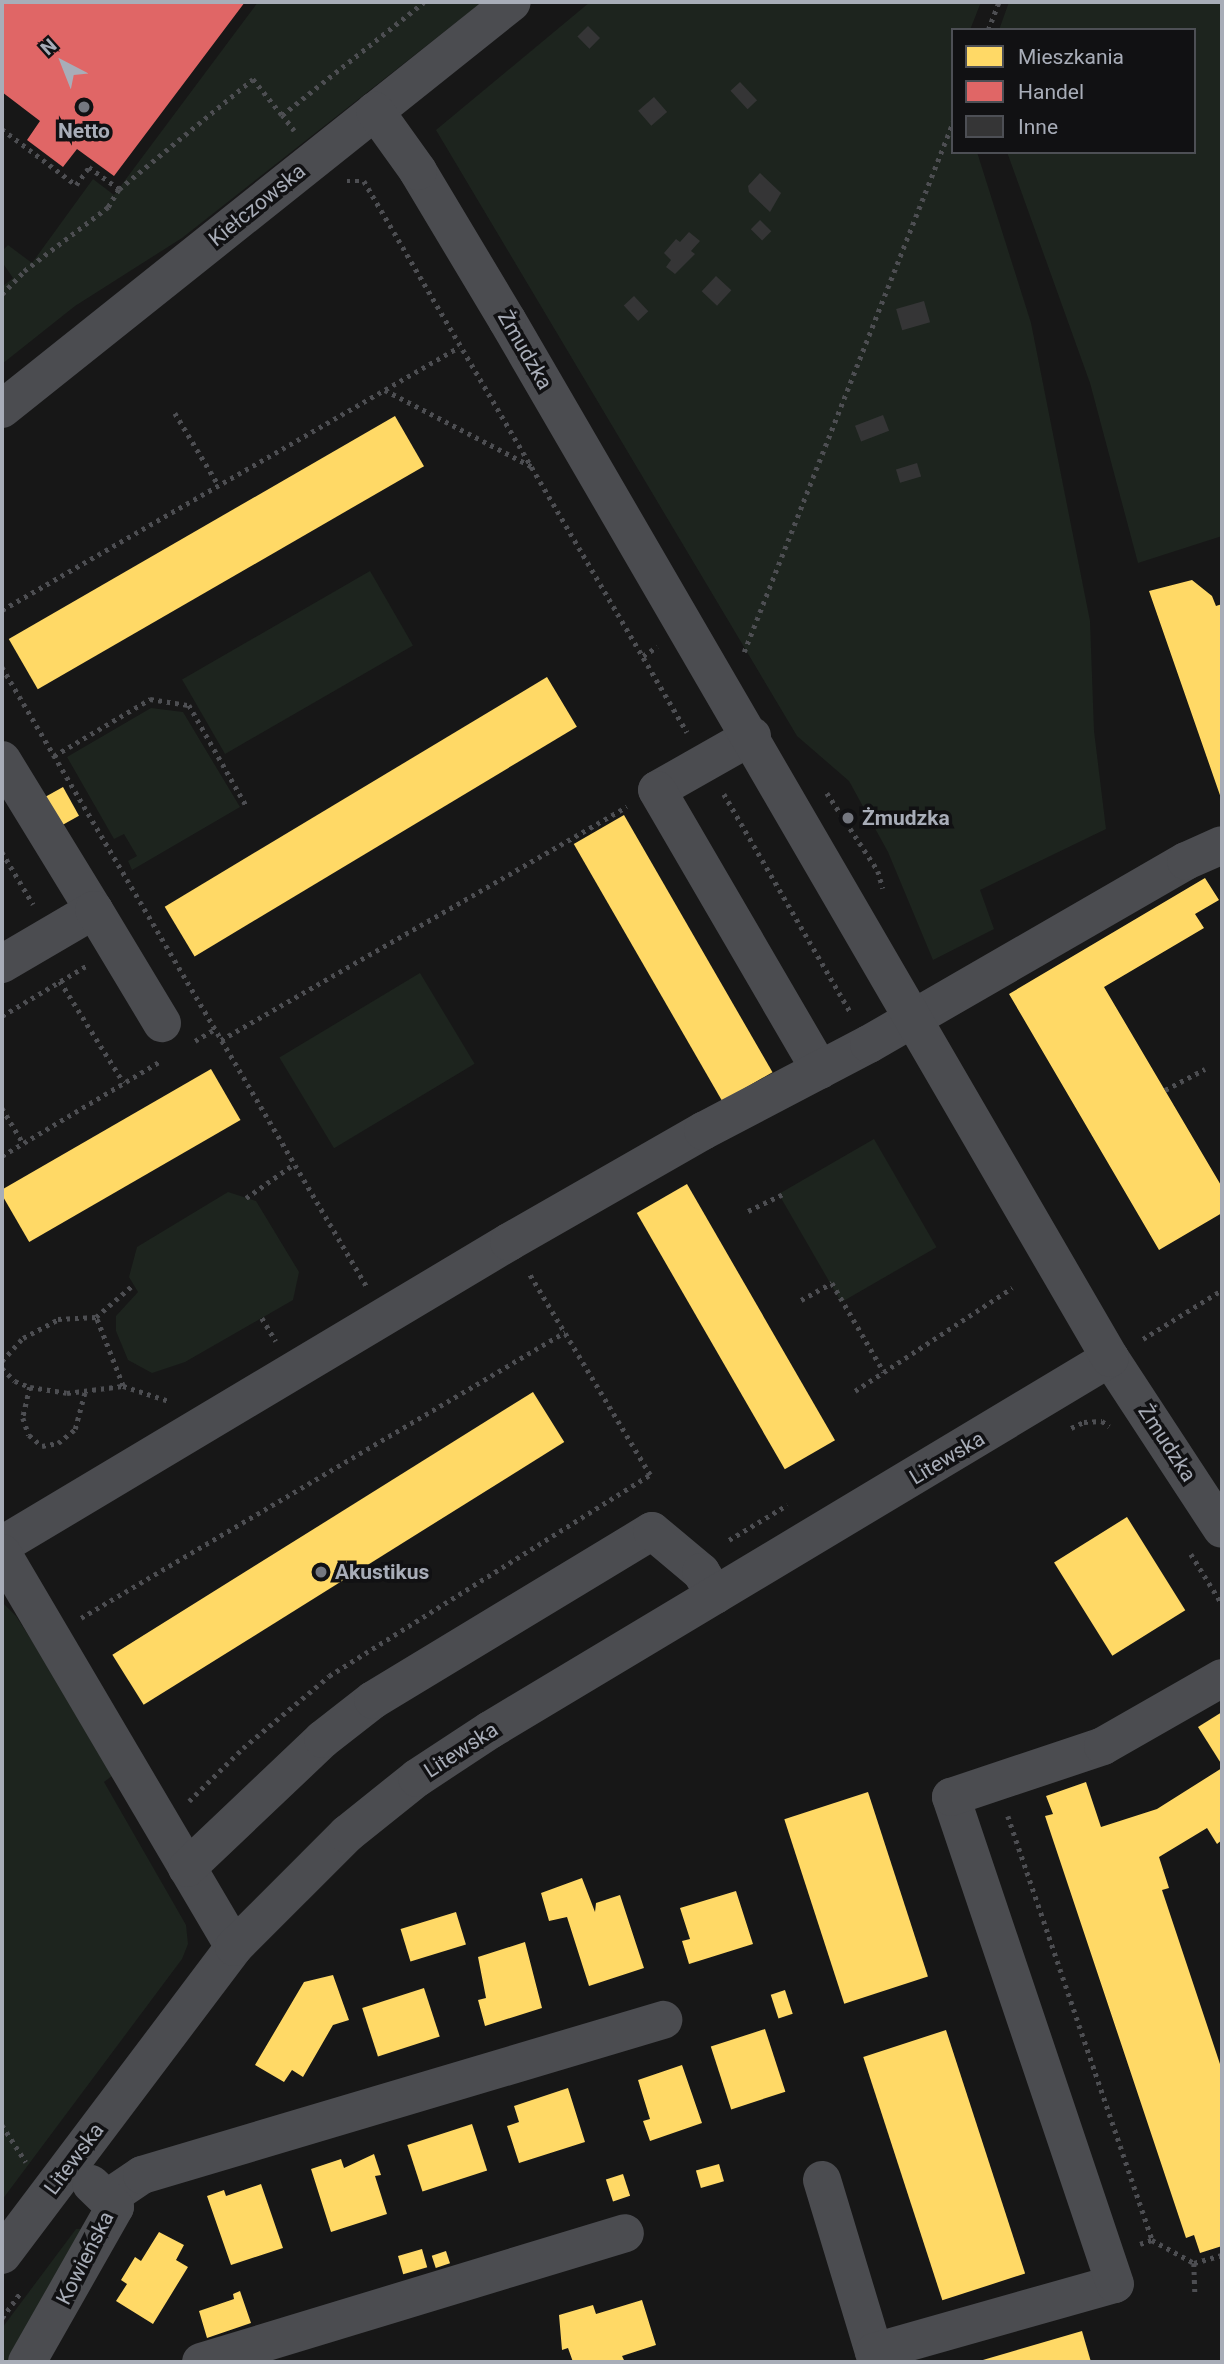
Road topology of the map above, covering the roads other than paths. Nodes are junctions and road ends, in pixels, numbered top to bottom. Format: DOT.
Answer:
graph roads {
  1 [pos="512,2"];
  2 [pos="375,111"];
  3 [pos="2,409"];
  4 [pos="752,736"];
  5 [pos="2,760"];
  6 [pos="1222,845"];
  7 [pos="94,910"];
  8 [pos="2,964"];
  9 [pos="914,1018"];
  10 [pos="174,1041"];
  11 [pos="820,1070"];
  12 [pos="1110,1358"];
  13 [pos="1222,1528"];
  14 [pos="2,1545"];
  15 [pos="2,1553"];
  16 [pos="715,1595"];
  17 [pos="1222,1678"];
  18 [pos="187,1868"];
  19 [pos="234,1947"];
  20 [pos="663,2020"];
  21 [pos="68,2166"];
  22 [pos="822,2180"];
  23 [pos="108,2198"];
  24 [pos="625,2233"];
  25 [pos="2,2255"];
  26 [pos="27,2362"];
  27 [pos="201,2362"];
  1 -- 2 [label="street, Kiełczowska"];
  2 -- 3 [label="street, Kiełczowska"];
  2 -- 4 [label="street, Żmudzka"];
  4 -- 9 [label="street, Żmudzka"];
  4 -- 11 [label="street"];
  5 -- 7 [label="street"];
  6 -- 9 [label="street"];
  7 -- 8 [label="street"];
  7 -- 10 [label="street"];
  9 -- 11 [label="street"];
  9 -- 12 [label="street, Żmudzka"];
  11 -- 14 [label="street"];
  12 -- 13 [label="street, Żmudzka"];
  12 -- 16 [label="street, Litewska"];
  15 -- 18 [label="street"];
  16 -- 18 [label="street"];
  16 -- 19 [label="street, Litewska"];
  17 -- 22 [label="street"];
  18 -- 19 [label="street"];
  19 -- 21 [label="street, Litewska"];
  20 -- 23 [label="street"];
  21 -- 23 [label="street, Kowieńska"];
  21 -- 25 [label="street, Litewska"];
  23 -- 26 [label="street, Kowieńska"];
  24 -- 27 [label="street"];
}
